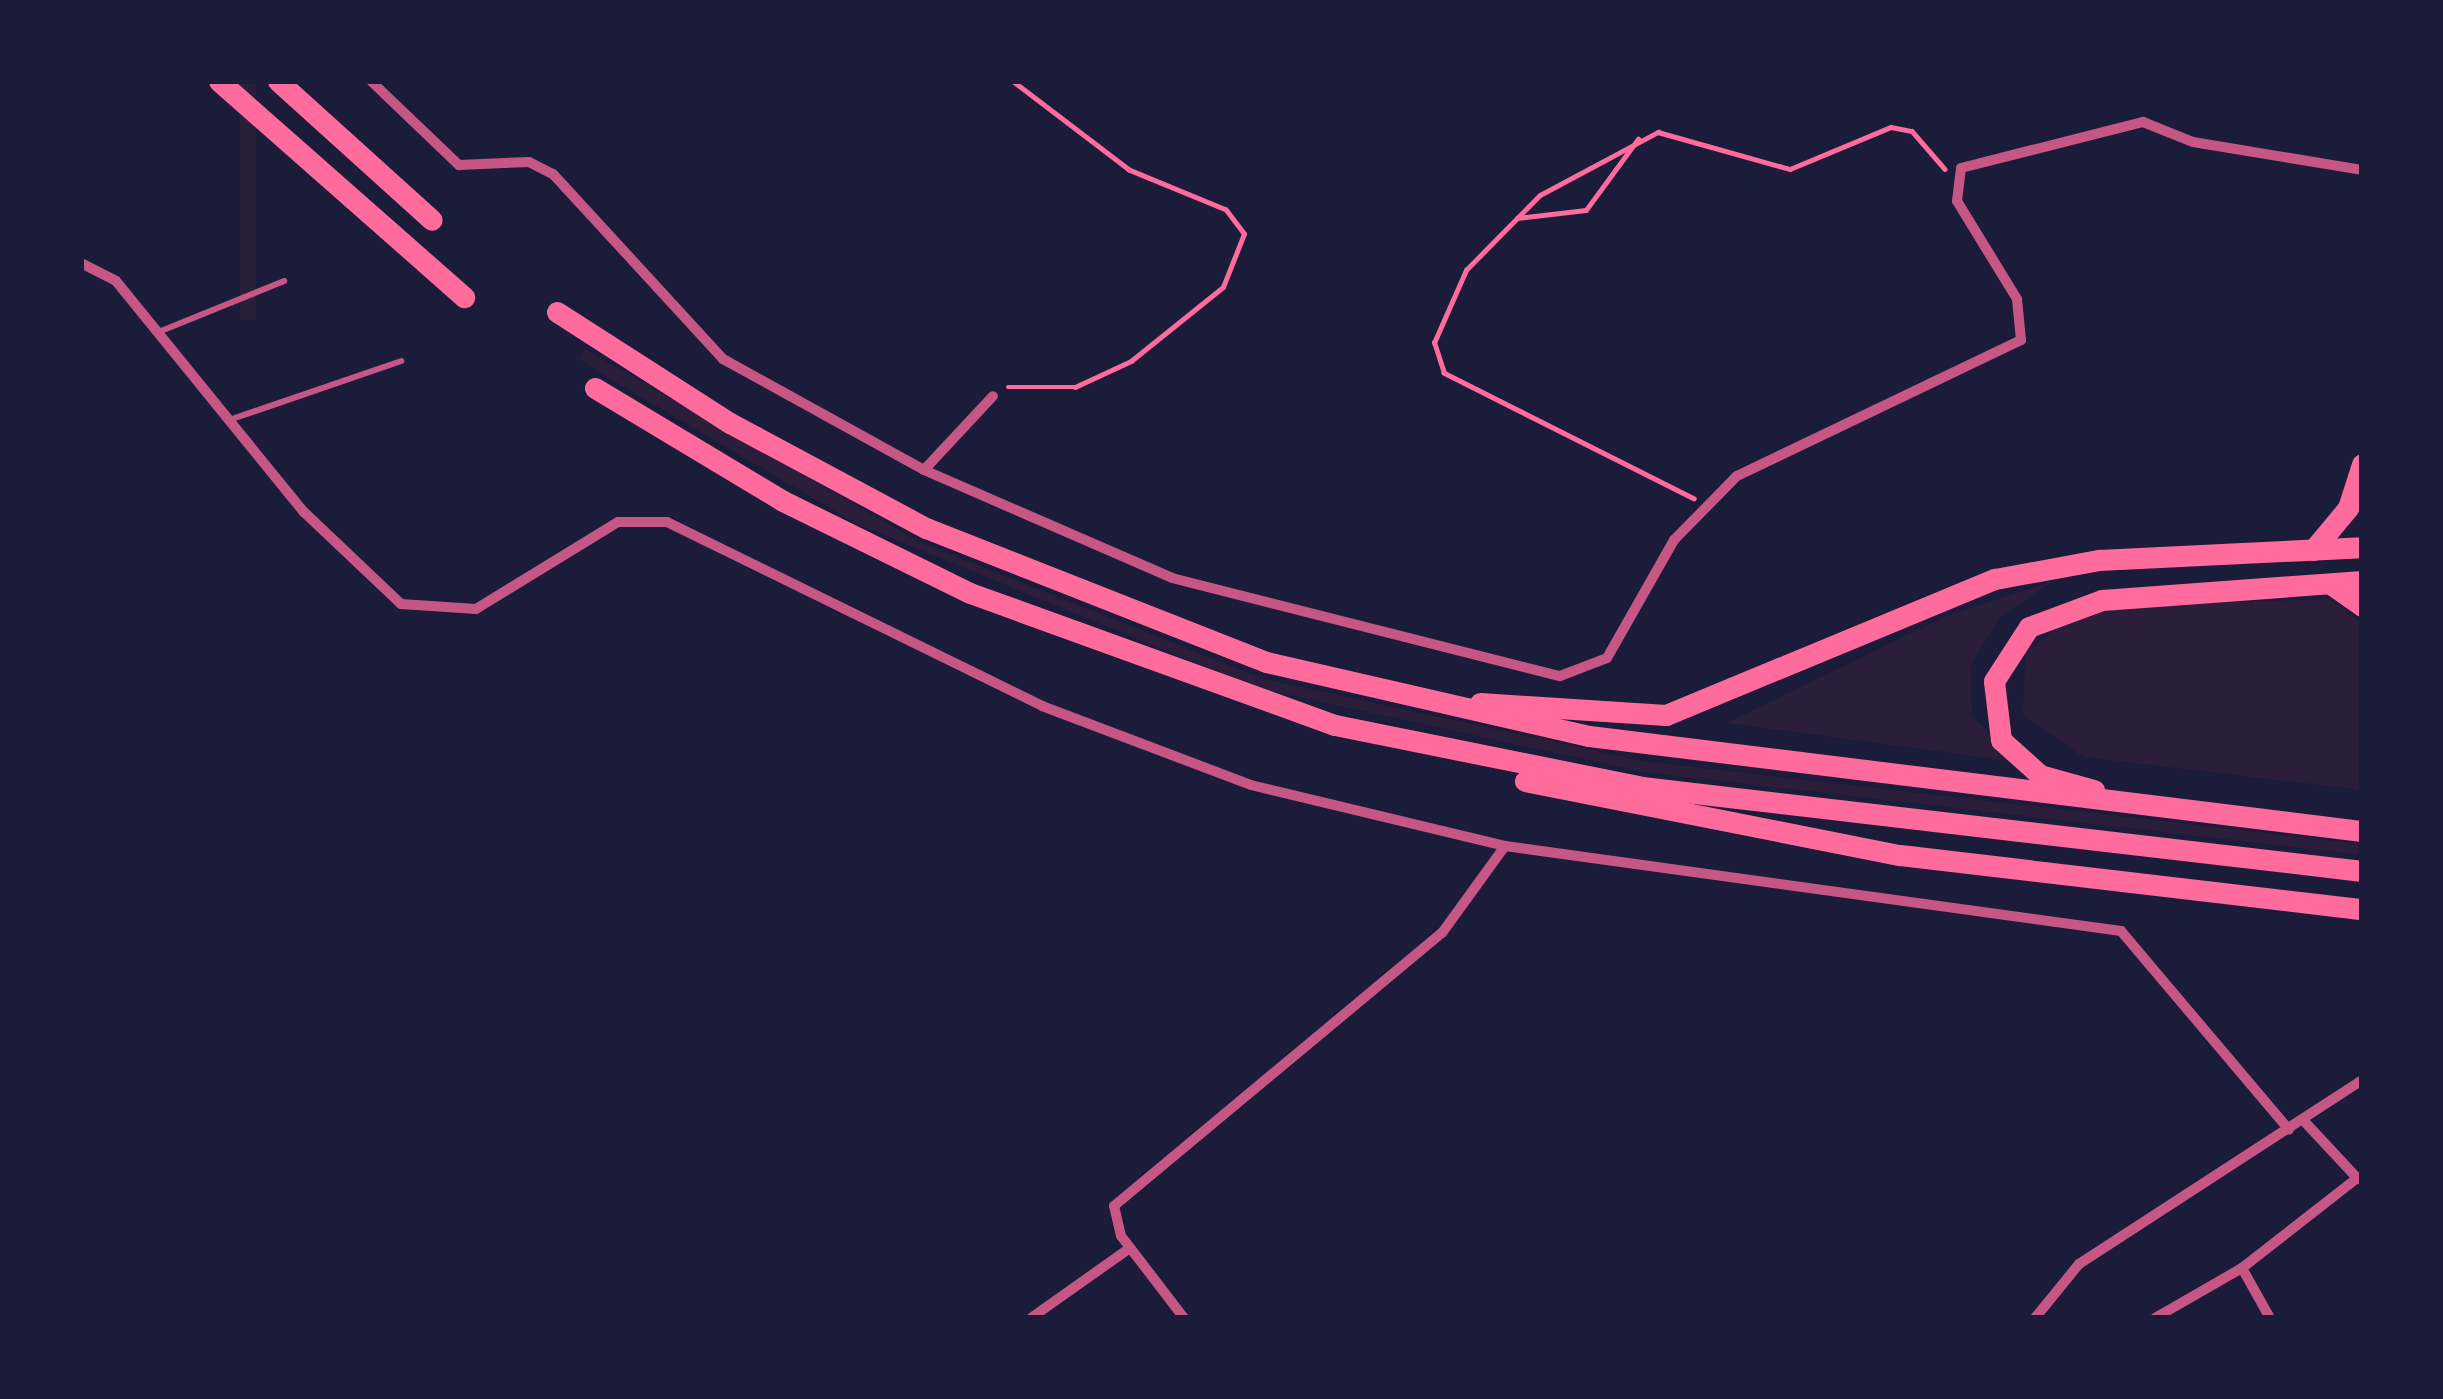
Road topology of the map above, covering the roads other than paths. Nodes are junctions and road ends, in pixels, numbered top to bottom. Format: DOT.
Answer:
graph roads {
  1 [pos="219,81"];
  2 [pos="278,81"];
  3 [pos="371,81"];
  4 [pos="2362,170"];
  5 [pos="432,220"];
  6 [pos="81,262"];
  7 [pos="284,281"];
  8 [pos="464,297"];
  9 [pos="557,312"];
  10 [pos="158,333"];
  11 [pos="401,362"];
  12 [pos="596,388"];
  13 [pos="993,396"];
  14 [pos="232,418"];
  15 [pos="2362,464"];
  16 [pos="924,470"];
  17 [pos="2362,547"];
  18 [pos="2313,550"];
  19 [pos="2362,581"];
  20 [pos="2332,585"];
  21 [pos="2362,606"];
  22 [pos="1342,684"];
  23 [pos="1335,725"];
  24 [pos="2218,817"];
  25 [pos="2362,831"];
  26 [pos="1505,846"];
  27 [pos="2362,871"];
  28 [pos="2362,909"];
  29 [pos="2362,1081"];
  30 [pos="2302,1120"];
  31 [pos="2289,1130"];
  32 [pos="2360,1180"];
  33 [pos="1130,1248"];
  34 [pos="2242,1268"];
  35 [pos="1031,1318"];
  36 [pos="1184,1318"];
  37 [pos="2035,1318"];
  38 [pos="2155,1318"];
  39 [pos="2270,1318"];
  1 -- 8 [label="highway"];
  2 -- 5 [label="highway"];
  3 -- 16 [label="street"];
  4 -- 16 [label="street"];
  6 -- 10 [label="street"];
  7 -- 10 [label="lane"];
  9 -- 22 [label="highway"];
  10 -- 14 [label="street"];
  11 -- 14 [label="lane"];
  12 -- 23 [label="highway"];
  13 -- 16 [label="street"];
  14 -- 26 [label="street"];
  15 -- 18 [label="highway"];
  17 -- 18 [label="highway"];
  18 -- 22 [label="highway"];
  19 -- 20 [label="highway"];
  20 -- 21 [label="highway"];
  20 -- 24 [label="highway"];
  22 -- 24 [label="highway"];
  23 -- 27 [label="highway"];
  23 -- 28 [label="highway"];
  24 -- 25 [label="highway"];
  26 -- 31 [label="street"];
  26 -- 33 [label="street"];
  29 -- 30 [label="street"];
  30 -- 31 [label="street"];
  30 -- 32 [label="street"];
  31 -- 37 [label="street"];
  32 -- 34 [label="street"];
  33 -- 35 [label="street"];
  33 -- 36 [label="street"];
  34 -- 38 [label="street"];
  34 -- 39 [label="street"];
}
